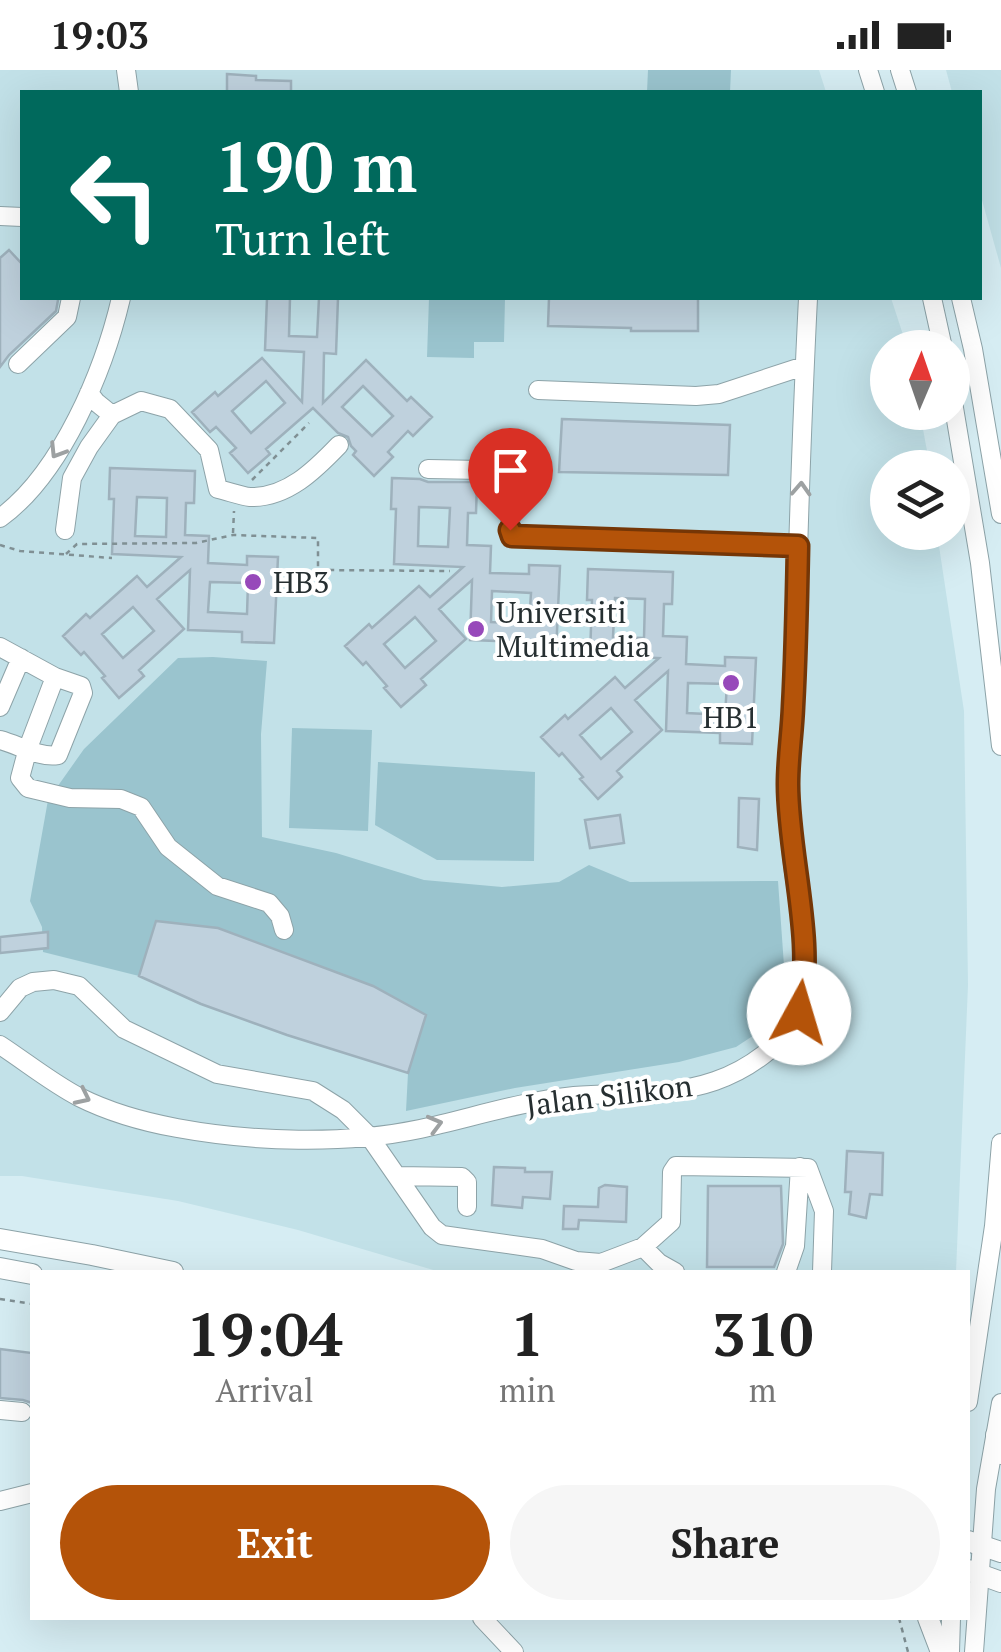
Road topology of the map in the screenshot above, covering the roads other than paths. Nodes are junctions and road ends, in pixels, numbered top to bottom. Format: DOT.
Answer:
graph roads {
  1 [pos="70,300"];
  2 [pos="121,300"];
  3 [pos="808,300"];
  4 [pos="932,300"];
  5 [pos="962,300"];
  6 [pos="939,330"];
  7 [pos="18,364"];
  8 [pos="804,366"];
  9 [pos="538,390"];
  10 [pos="89,393"];
  11 [pos="112,415"];
  12 [pos="958,430"];
  13 [pos="339,446"];
  14 [pos="428,469"];
  15 [pos="512,470"];
  16 [pos="534,471"];
  17 [pos="1001,514"];
  18 [pos="0,518"];
  19 [pos="65,530"];
  20 [pos="798,546"];
  21 [pos="0,647"];
  22 [pos="21,658"];
  23 [pos="55,677"];
  24 [pos="0,707"];
  25 [pos="0,740"];
  26 [pos="1001,746"];
  27 [pos="28,748"];
  28 [pos="284,930"];
  29 [pos="0,1012"];
  30 [pos="0,1045"];
  31 [pos="369,1136"];
  32 [pos="1001,1143"];
  33 [pos="800,1167"];
  34 [pos="396,1176"];
  35 [pos="468,1207"];
  36 [pos="0,1239"];
  37 [pos="643,1246"];
  38 [pos="0,1268"];
  39 [pos="163,1270"];
  40 [pos="671,1270"];
  41 [pos="787,1270"];
  42 [pos="822,1270"];
  43 [pos="30,1274"];
  44 [pos="970,1388"];
  45 [pos="1001,1403"];
  46 [pos="0,1410"];
  47 [pos="22,1412"];
  48 [pos="999,1444"];
  49 [pos="30,1493"];
  50 [pos="0,1501"];
  51 [pos="974,1543"];
  52 [pos="1001,1552"];
  53 [pos="974,1572"];
  54 [pos="1001,1582"];
  55 [pos="484,1620"];
  56 [pos="929,1620"];
  57 [pos="952,1620"];
  58 [pos="514,1652"];
  59 [pos="942,1652"];
  60 [pos="950,1652"];
  61 [pos="974,1652"];
  1 -- 7 [label="street"];
  2 -- 10 [label="street"];
  3 -- 8 [label="street, Jalan Silikon"];
  4 -- 6 [label="street"];
  5 -- 17 [label="street"];
  8 -- 9 [label="street"];
  20 -- 8 [label="street, Jalan Silikon, one-way"];
  10 -- 11 [label="street"];
  10 -- 18 [label="street, one-way"];
  11 -- 13 [label="street"];
  11 -- 19 [label="street"];
  12 -- 26 [label="street"];
  14 -- 15 [label="street"];
  15 -- 16 [label="street"];
  15 -- 20 [label="street"];
  31 -- 20 [label="street, Jalan Silikon, one-way"];
  21 -- 22 [label="street"];
  22 -- 23 [label="street"];
  22 -- 24 [label="street"];
  23 -- 27 [label="street"];
  23 -- 27 [label="street"];
  25 -- 27 [label="street"];
  27 -- 28 [label="street"];
  29 -- 31 [label="street"];
  30 -- 31 [label="street, Jalan Silikon, one-way"];
  31 -- 34 [label="street"];
  32 -- 44 [label="street"];
  33 -- 37 [label="street"];
  33 -- 41 [label="street"];
  33 -- 42 [label="street"];
  34 -- 35 [label="street"];
  34 -- 37 [label="street"];
  36 -- 39 [label="main road"];
  37 -- 40 [label="street"];
  38 -- 43 [label="main road"];
  45 -- 48 [label="street"];
  46 -- 47 [label="street"];
  48 -- 51 [label="street"];
  49 -- 50 [label="street"];
  51 -- 52 [label="main road"];
  51 -- 53 [label="street"];
  53 -- 54 [label="main road"];
  53 -- 61 [label="street"];
  55 -- 58 [label="street"];
  56 -- 59 [label="main road"];
  57 -- 60 [label="street"];
}
